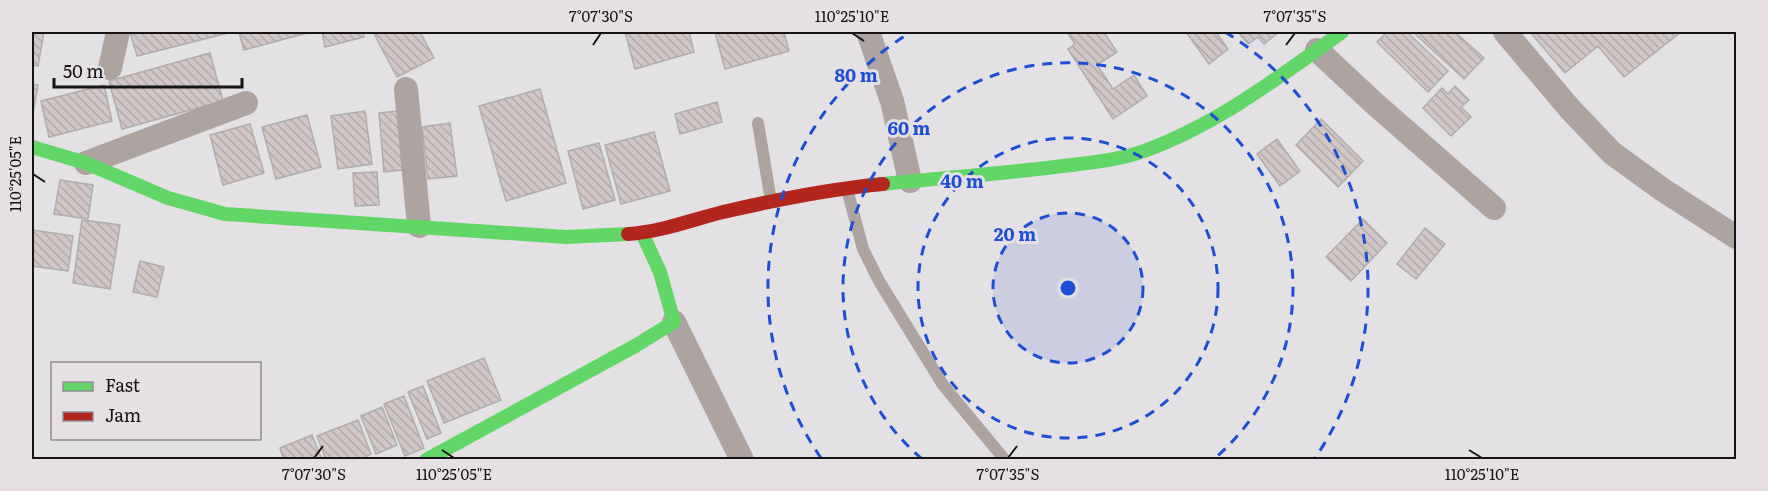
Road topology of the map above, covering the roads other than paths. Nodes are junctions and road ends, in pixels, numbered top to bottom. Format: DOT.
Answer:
graph roads {
  1 [pos="118,32"];
  2 [pos="868,32"];
  3 [pos="1342,32"];
  4 [pos="1505,32"];
  5 [pos="1317,50"];
  6 [pos="110,68"];
  7 [pos="406,89"];
  8 [pos="246,102"];
  9 [pos="758,123"];
  10 [pos="32,147"];
  11 [pos="86,164"];
  12 [pos="910,181"];
  13 [pos="846,187"];
  14 [pos="772,202"];
  15 [pos="1494,208"];
  16 [pos="419,226"];
  17 [pos="642,233"];
  18 [pos="1737,237"];
  19 [pos="674,322"];
  20 [pos="426,459"];
  21 [pos="742,459"];
  22 [pos="1005,459"];
  1 -- 6 [label="street"];
  2 -- 12 [label="street"];
  3 -- 5 [label="street"];
  4 -- 18 [label="street"];
  5 -- 12 [label="street"];
  5 -- 15 [label="street"];
  7 -- 16 [label="street"];
  8 -- 11 [label="street"];
  9 -- 14 [label="lane"];
  10 -- 11 [label="street"];
  11 -- 16 [label="street"];
  12 -- 13 [label="street"];
  13 -- 14 [label="street"];
  13 -- 22 [label="lane"];
  14 -- 17 [label="street"];
  16 -- 17 [label="street"];
  17 -- 19 [label="street"];
  19 -- 20 [label="street"];
  19 -- 21 [label="street"];
}
